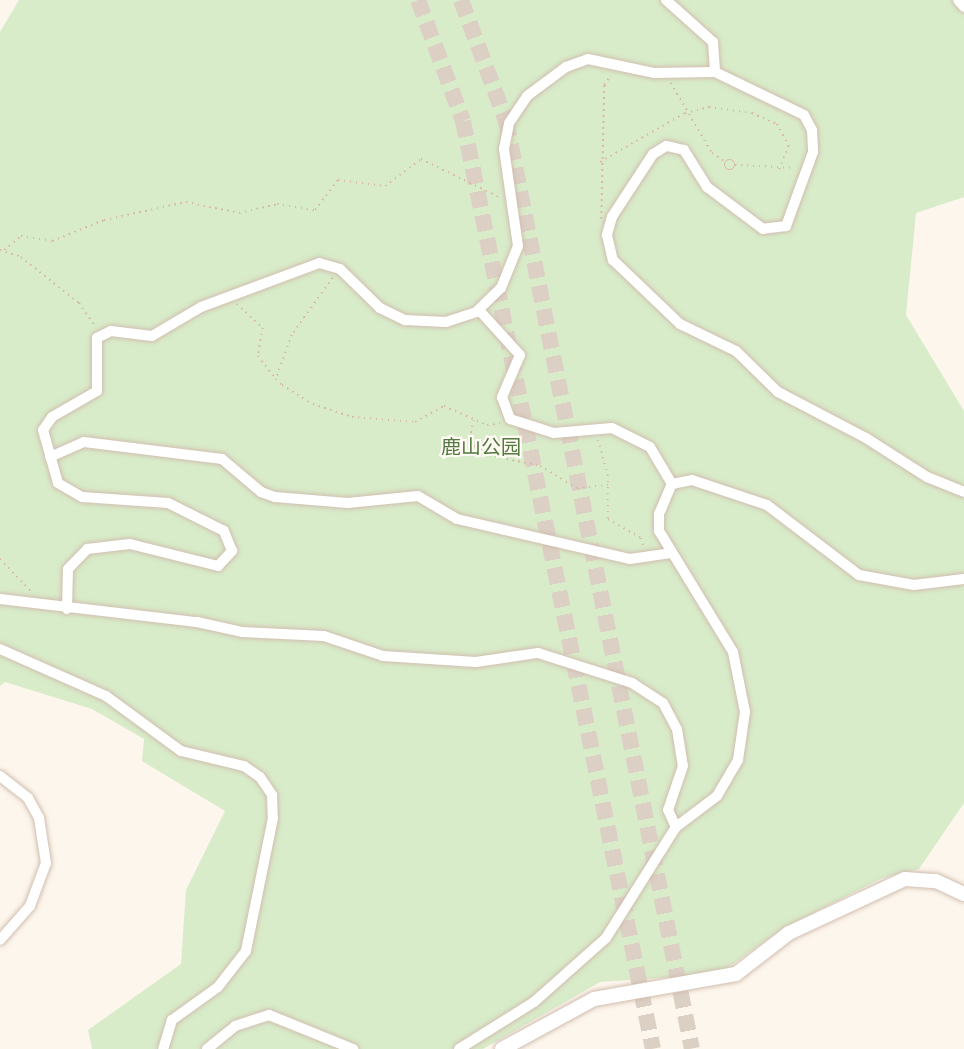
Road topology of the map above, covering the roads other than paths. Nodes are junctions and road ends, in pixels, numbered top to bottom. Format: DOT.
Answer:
graph roads {
  1 [pos="666,0"];
  2 [pos="958,0"];
  3 [pos="964,7"];
  4 [pos="715,72"];
  5 [pos="479,310"];
  6 [pos="50,457"];
  7 [pos="672,484"];
  8 [pos="964,492"];
  9 [pos="671,553"];
  10 [pos="964,579"];
  11 [pos="0,599"];
  12 [pos="67,609"];
  13 [pos="0,649"];
  14 [pos="0,777"];
  15 [pos="676,827"];
  16 [pos="964,894"];
  17 [pos="0,940"];
  18 [pos="163,1049"];
  19 [pos="207,1049"];
  20 [pos="353,1049"];
  21 [pos="459,1049"];
  22 [pos="502,1049"];
  1 -- 4 [label="street"];
  2 -- 3 [label="street"];
  4 -- 5 [label="street"];
  4 -- 8 [label="street"];
  5 -- 6 [label="street"];
  5 -- 7 [label="street"];
  6 -- 9 [label="street"];
  6 -- 12 [label="street"];
  7 -- 9 [label="street"];
  7 -- 10 [label="street"];
  9 -- 15 [label="street"];
  11 -- 12 [label="street"];
  12 -- 15 [label="street"];
  13 -- 18 [label="street"];
  14 -- 17 [label="street"];
  15 -- 21 [label="street"];
  16 -- 22 [label="street"];
  19 -- 20 [label="street"];
}
